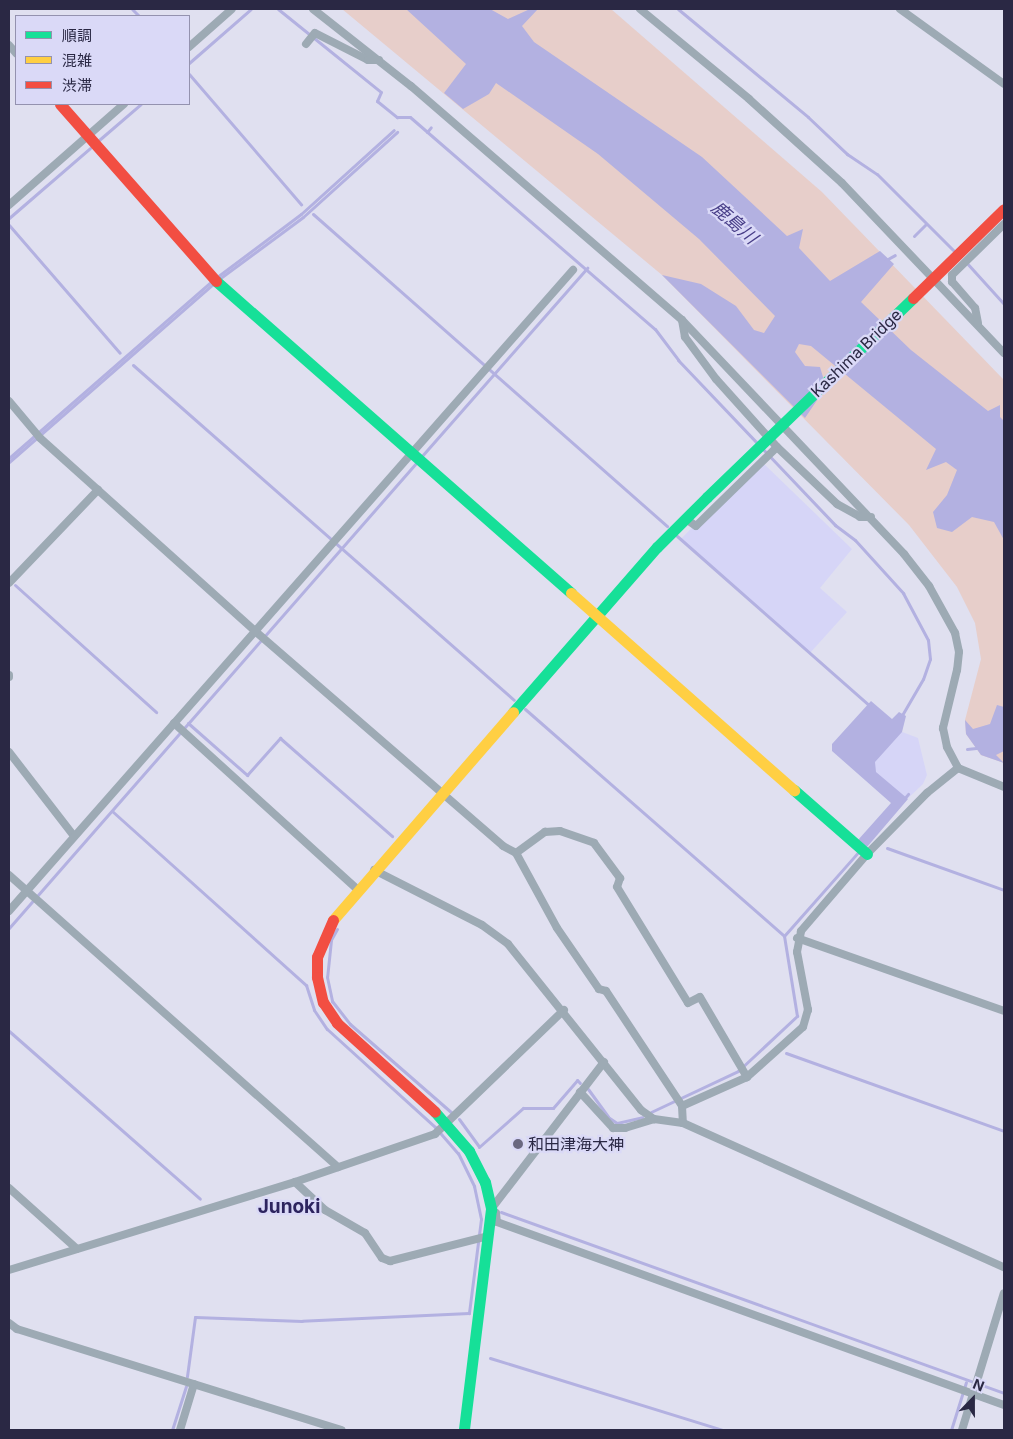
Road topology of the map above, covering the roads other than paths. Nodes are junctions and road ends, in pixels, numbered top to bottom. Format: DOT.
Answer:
graph roads {
  1 [pos="232,9"];
  2 [pos="313,9"];
  3 [pos="640,9"];
  4 [pos="900,9"];
  5 [pos="306,44"];
  6 [pos="190,46"];
  7 [pos="379,60"];
  8 [pos="1004,84"];
  9 [pos="61,105"];
  10 [pos="123,105"];
  11 [pos="88,136"];
  12 [pos="9,205"];
  13 [pos="1004,208"];
  14 [pos="1004,224"];
  15 [pos="573,270"];
  16 [pos="682,320"];
  17 [pos="979,324"];
  18 [pos="1000,346"];
  19 [pos="1004,354"];
  20 [pos="9,401"];
  21 [pos="775,449"];
  22 [pos="412,455"];
  23 [pos="98,490"];
  24 [pos="871,517"];
  25 [pos="686,519"];
  26 [pos="9,583"];
  27 [pos="595,617"];
  28 [pos="257,633"];
  29 [pos="176,725"];
  30 [pos="9,752"];
  31 [pos="958,768"];
  32 [pos="1004,788"];
  33 [pos="443,793"];
  34 [pos="74,836"];
  35 [pos="516,853"];
  36 [pos="867,854"];
  37 [pos="374,870"];
  38 [pos="9,875"];
  39 [pos="358,889"];
  40 [pos="29,892"];
  41 [pos="9,912"];
  42 [pos="797,938"];
  43 [pos="564,1010"];
  44 [pos="1004,1011"];
  45 [pos="604,1062"];
  46 [pos="743,1071"];
  47 [pos="580,1092"];
  48 [pos="680,1104"];
  49 [pos="654,1119"];
  50 [pos="683,1123"];
  51 [pos="442,1129"];
  52 [pos="338,1167"];
  53 [pos="294,1182"];
  54 [pos="9,1188"];
  55 [pos="491,1209"];
  56 [pos="482,1237"];
  57 [pos="77,1249"];
  58 [pos="1004,1267"];
  59 [pos="9,1270"];
  60 [pos="1004,1293"];
  61 [pos="9,1323"];
  62 [pos="194,1384"];
  63 [pos="973,1393"];
  64 [pos="1004,1405"];
  65 [pos="180,1430"];
  66 [pos="342,1430"];
  67 [pos="464,1430"];
  68 [pos="962,1430"];
  1 -- 6 [label="street"];
  2 -- 7 [label="street"];
  3 -- 17 [label="street"];
  4 -- 8 [label="street"];
  5 -- 7 [label="street"];
  7 -- 16 [label="street"];
  9 -- 11 [label="street"];
  10 -- 11 [label="street"];
  11 -- 12 [label="street"];
  11 -- 22 [label="street"];
  13 -- 25 [label="street, Kashima Bridge, bridge"];
  14 -- 17 [label="street"];
  15 -- 22 [label="street"];
  16 -- 21 [label="street"];
  16 -- 24 [label="street"];
  17 -- 18 [label="street"];
  18 -- 19 [label="street"];
  20 -- 23 [label="street"];
  21 -- 24 [label="street"];
  21 -- 25 [label="street"];
  22 -- 27 [label="street"];
  22 -- 28 [label="street"];
  23 -- 26 [label="street"];
  23 -- 28 [label="street"];
  24 -- 31 [label="street"];
  25 -- 27 [label="street, Kashima Bridge"];
  27 -- 33 [label="street, Kashima Bridge"];
  27 -- 36 [label="street"];
  28 -- 29 [label="street"];
  28 -- 33 [label="street"];
  29 -- 34 [label="street"];
  29 -- 39 [label="street"];
  30 -- 34 [label="street"];
  31 -- 32 [label="street"];
  31 -- 36 [label="street"];
  33 -- 35 [label="street"];
  33 -- 37 [label="street, Kashima Bridge"];
  34 -- 40 [label="street"];
  35 -- 46 [label="street"];
  35 -- 48 [label="street"];
  36 -- 42 [label="street"];
  37 -- 39 [label="street, Kashima Bridge"];
  37 -- 43 [label="street"];
  38 -- 40 [label="street"];
  39 -- 51 [label="street, Kashima Bridge"];
  40 -- 41 [label="street"];
  40 -- 52 [label="street"];
  42 -- 44 [label="street"];
  42 -- 46 [label="street"];
  43 -- 45 [label="street"];
  43 -- 51 [label="street"];
  45 -- 47 [label="street"];
  45 -- 49 [label="street"];
  46 -- 48 [label="street"];
  47 -- 49 [label="street"];
  47 -- 55 [label="street"];
  48 -- 50 [label="street"];
  49 -- 50 [label="street"];
  50 -- 58 [label="street"];
  51 -- 52 [label="street"];
  51 -- 55 [label="street, Kashima Bridge"];
  52 -- 53 [label="street"];
  53 -- 56 [label="street"];
  53 -- 57 [label="street"];
  54 -- 57 [label="street"];
  55 -- 56 [label="street, Kashima Bridge"];
  55 -- 63 [label="street"];
  56 -- 67 [label="street, Kashima Bridge"];
  57 -- 59 [label="street"];
  60 -- 63 [label="street"];
  61 -- 62 [label="street"];
  62 -- 65 [label="street"];
  62 -- 66 [label="street"];
  63 -- 64 [label="street"];
  63 -- 68 [label="street"];
}
